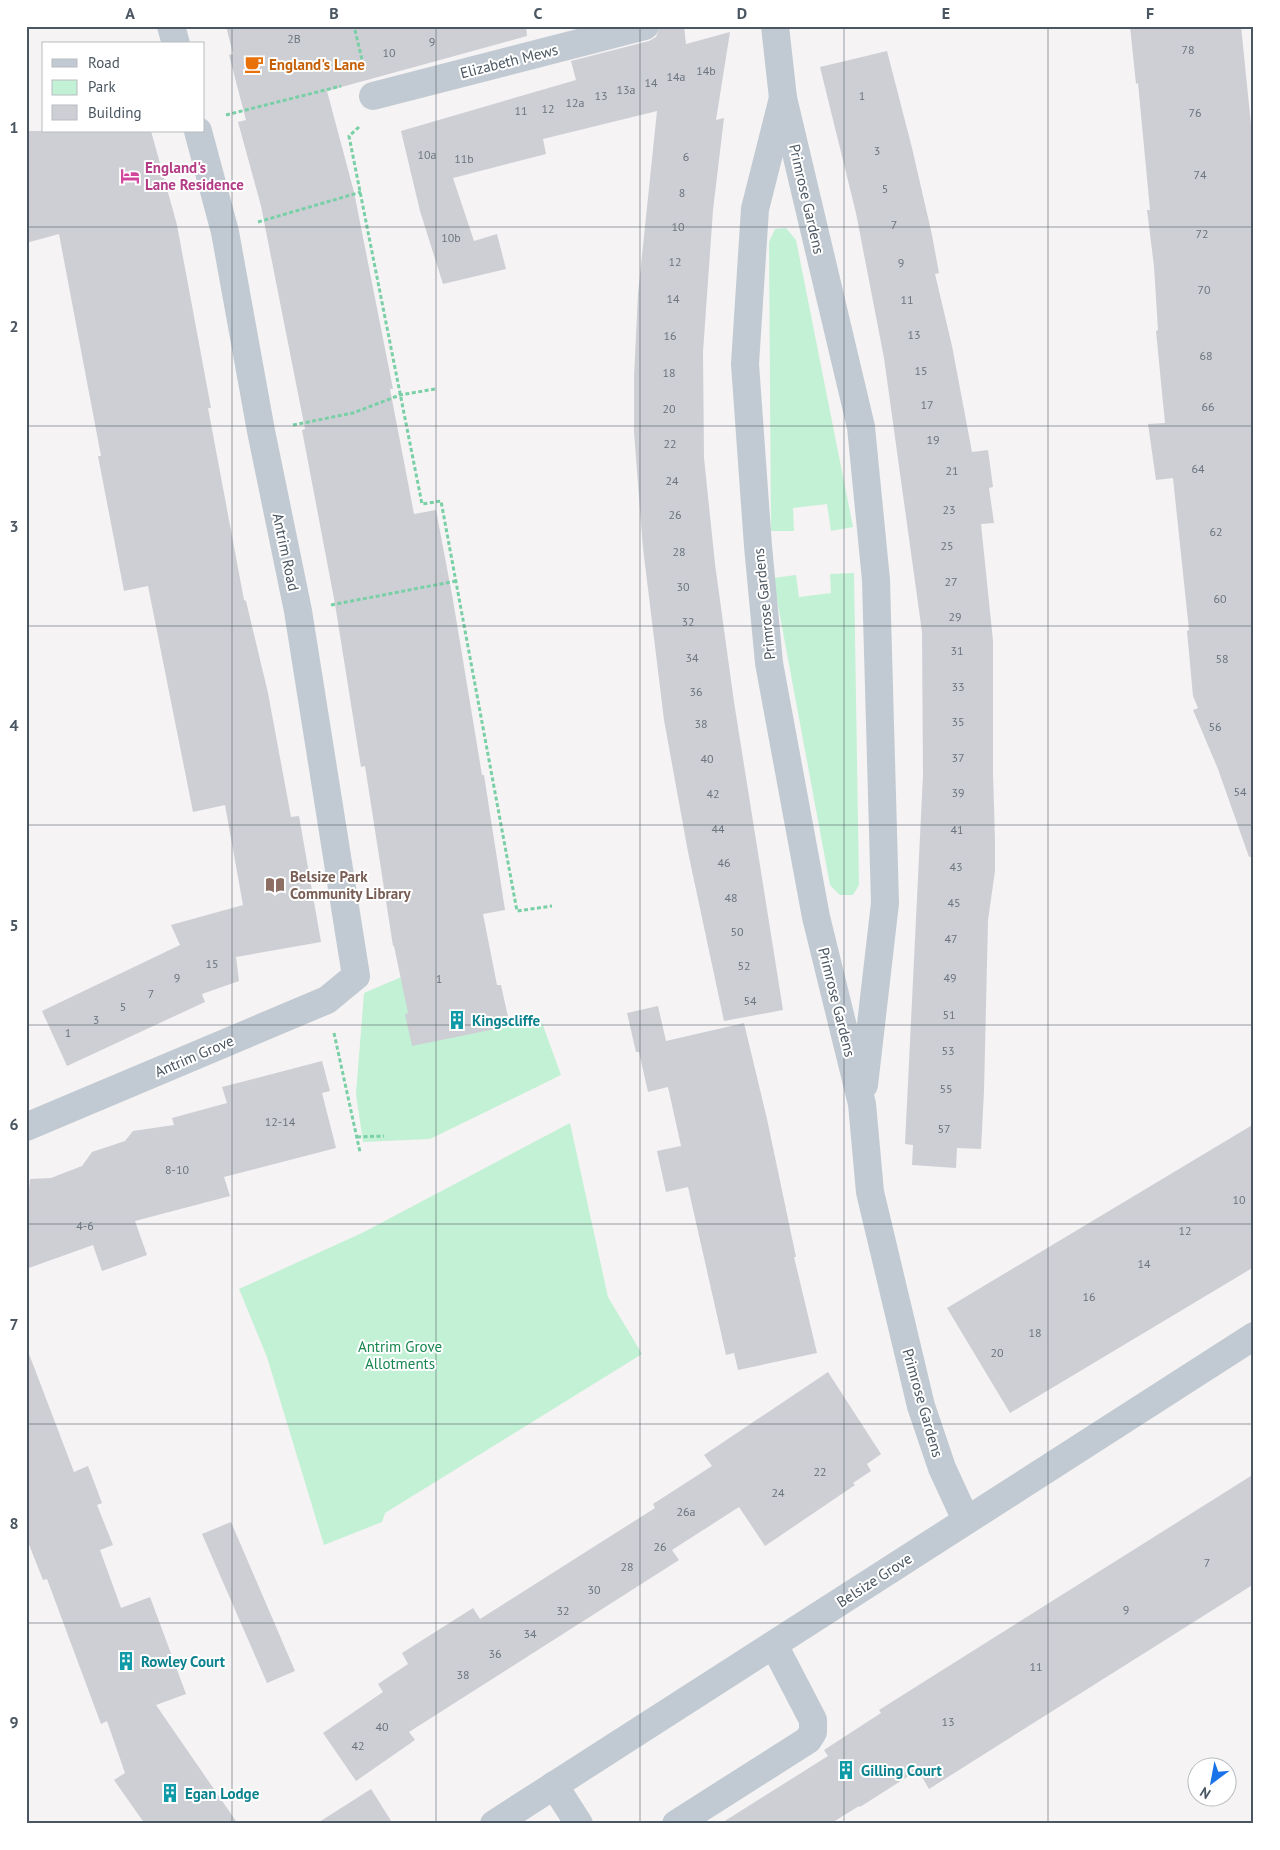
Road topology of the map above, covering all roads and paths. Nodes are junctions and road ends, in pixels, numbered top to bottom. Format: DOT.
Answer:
graph roads {
  1 [pos="171,26"];
  2 [pos="645,26"];
  3 [pos="775,26"];
  4 [pos="355,30"];
  5 [pos="175,42"];
  6 [pos="348,84"];
  7 [pos="369,84"];
  8 [pos="783,98"];
  9 [pos="209,124"];
  10 [pos="361,192"];
  11 [pos="225,232"];
  12 [pos="435,389"];
  13 [pos="400,395"];
  14 [pos="261,431"];
  15 [pos="456,581"];
  16 [pos="298,611"];
  17 [pos="552,906"];
  18 [pos="356,976"];
  19 [pos="327,1000"];
  20 [pos="862,1104"];
  21 [pos="26,1127"];
  22 [pos="384,1136"];
  23 [pos="357,1137"];
  24 [pos="360,1152"];
  25 [pos="1254,1336"];
  26 [pos="966,1520"];
  27 [pos="774,1645"];
  28 [pos="554,1785"];
  29 [pos="494,1824"];
  30 [pos="579,1824"];
  31 [pos="676,1824"];
  1 -- 5 [label="street"];
  2 -- 7 [label="street, Elizabeth Mews"];
  3 -- 8 [label="street, Primrose Gardens"];
  4 -- 7 [label="path"];
  6 -- 9 [label="path"];
  7 -- 10 [label="path"];
  8 -- 20 [label="street, Primrose Gardens"];
  8 -- 20 [label="street, Primrose Gardens"];
  9 -- 11 [label="street, Antrim Road"];
  10 -- 11 [label="path"];
  10 -- 13 [label="path"];
  11 -- 14 [label="street, Antrim Road"];
  12 -- 13 [label="path"];
  13 -- 14 [label="path"];
  13 -- 15 [label="path"];
  14 -- 16 [label="street, Antrim Road"];
  15 -- 16 [label="path"];
  15 -- 17 [label="path"];
  16 -- 18 [label="street, Antrim Road"];
  18 -- 19 [label="street, Antrim Grove"];
  19 -- 21 [label="street, Antrim Grove"];
  19 -- 23 [label="path"];
  20 -- 26 [label="street, Primrose Gardens"];
  22 -- 23 [label="path"];
  23 -- 24 [label="path"];
  25 -- 26 [label="street, Belsize Grove"];
  26 -- 27 [label="street, Belsize Grove"];
  27 -- 28 [label="street, Belsize Grove"];
  27 -- 31 [label="street"];
  28 -- 29 [label="street, Belsize Grove"];
  28 -- 30 [label="street"];
}
